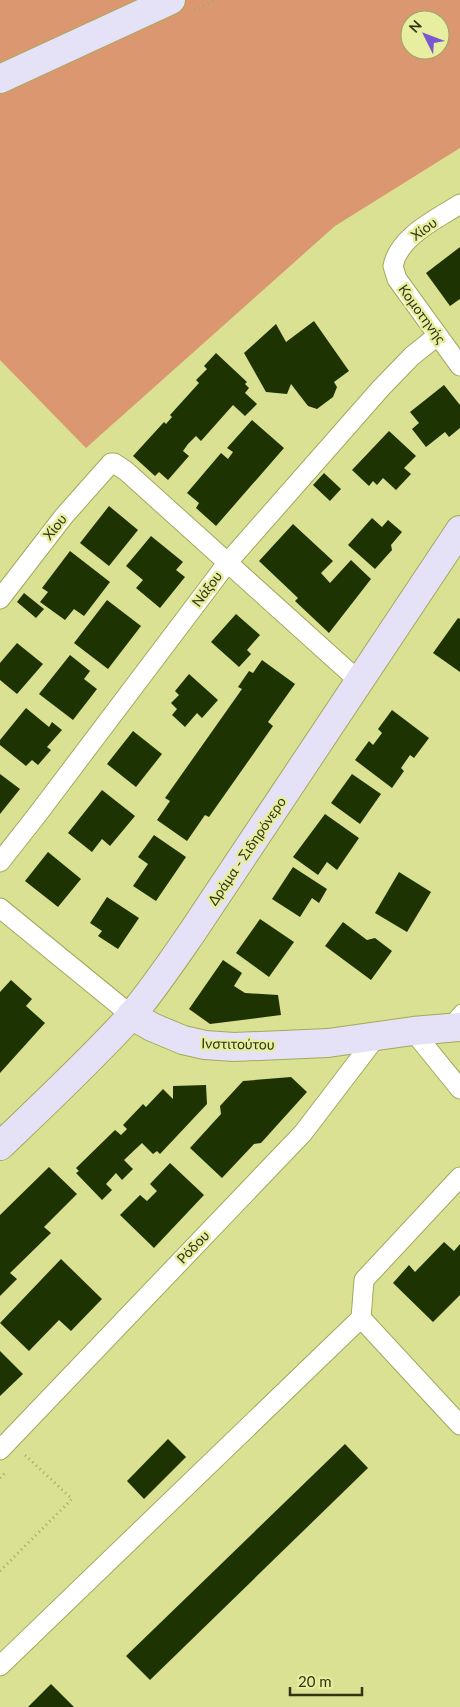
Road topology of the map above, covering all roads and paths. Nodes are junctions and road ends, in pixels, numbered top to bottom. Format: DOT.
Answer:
graph roads {
  1 [pos="171,0"];
  2 [pos="0,80"];
  3 [pos="460,204"];
  4 [pos="394,260"];
  5 [pos="437,336"];
  6 [pos="460,366"];
  7 [pos="460,530"];
  8 [pos="228,562"];
  9 [pos="0,599"];
  10 [pos="360,682"];
  11 [pos="0,862"];
  12 [pos="0,908"];
  13 [pos="131,1016"];
  14 [pos="455,1021"];
  15 [pos="412,1031"];
  16 [pos="377,1036"];
  17 [pos="460,1089"];
  18 [pos="0,1146"];
  19 [pos="460,1178"];
  20 [pos="361,1318"];
  21 [pos="460,1425"];
  22 [pos="0,1450"];
  23 [pos="23,1454"];
  24 [pos="1,1568"];
  25 [pos="0,1666"];
  1 -- 2 [label="street"];
  3 -- 4 [label="street, Χίου"];
  4 -- 5 [label="street, Κομοτηνής"];
  5 -- 6 [label="street, Κομοτηνής"];
  5 -- 8 [label="street, Νάξου"];
  7 -- 10 [label="street, Δράμα - Σιδηρόνερο"];
  8 -- 9 [label="street, Χίου"];
  8 -- 10 [label="street"];
  8 -- 11 [label="street, Νάξου"];
  10 -- 13 [label="street, Δράμα - Σιδηρόνερο"];
  12 -- 13 [label="street, Ινστιτούτου"];
  13 -- 16 [label="street, Ινστιτούτου"];
  13 -- 18 [label="street, Δράμα - Σιδηρόνερο"];
  14 -- 15 [label="street, Ινστιτούτου"];
  15 -- 16 [label="street, Ινστιτούτου"];
  15 -- 17 [label="street"];
  16 -- 22 [label="street, Ρόδου"];
  19 -- 20 [label="street"];
  20 -- 21 [label="street"];
  20 -- 25 [label="street"];
  23 -- 24 [label="path"];
}
